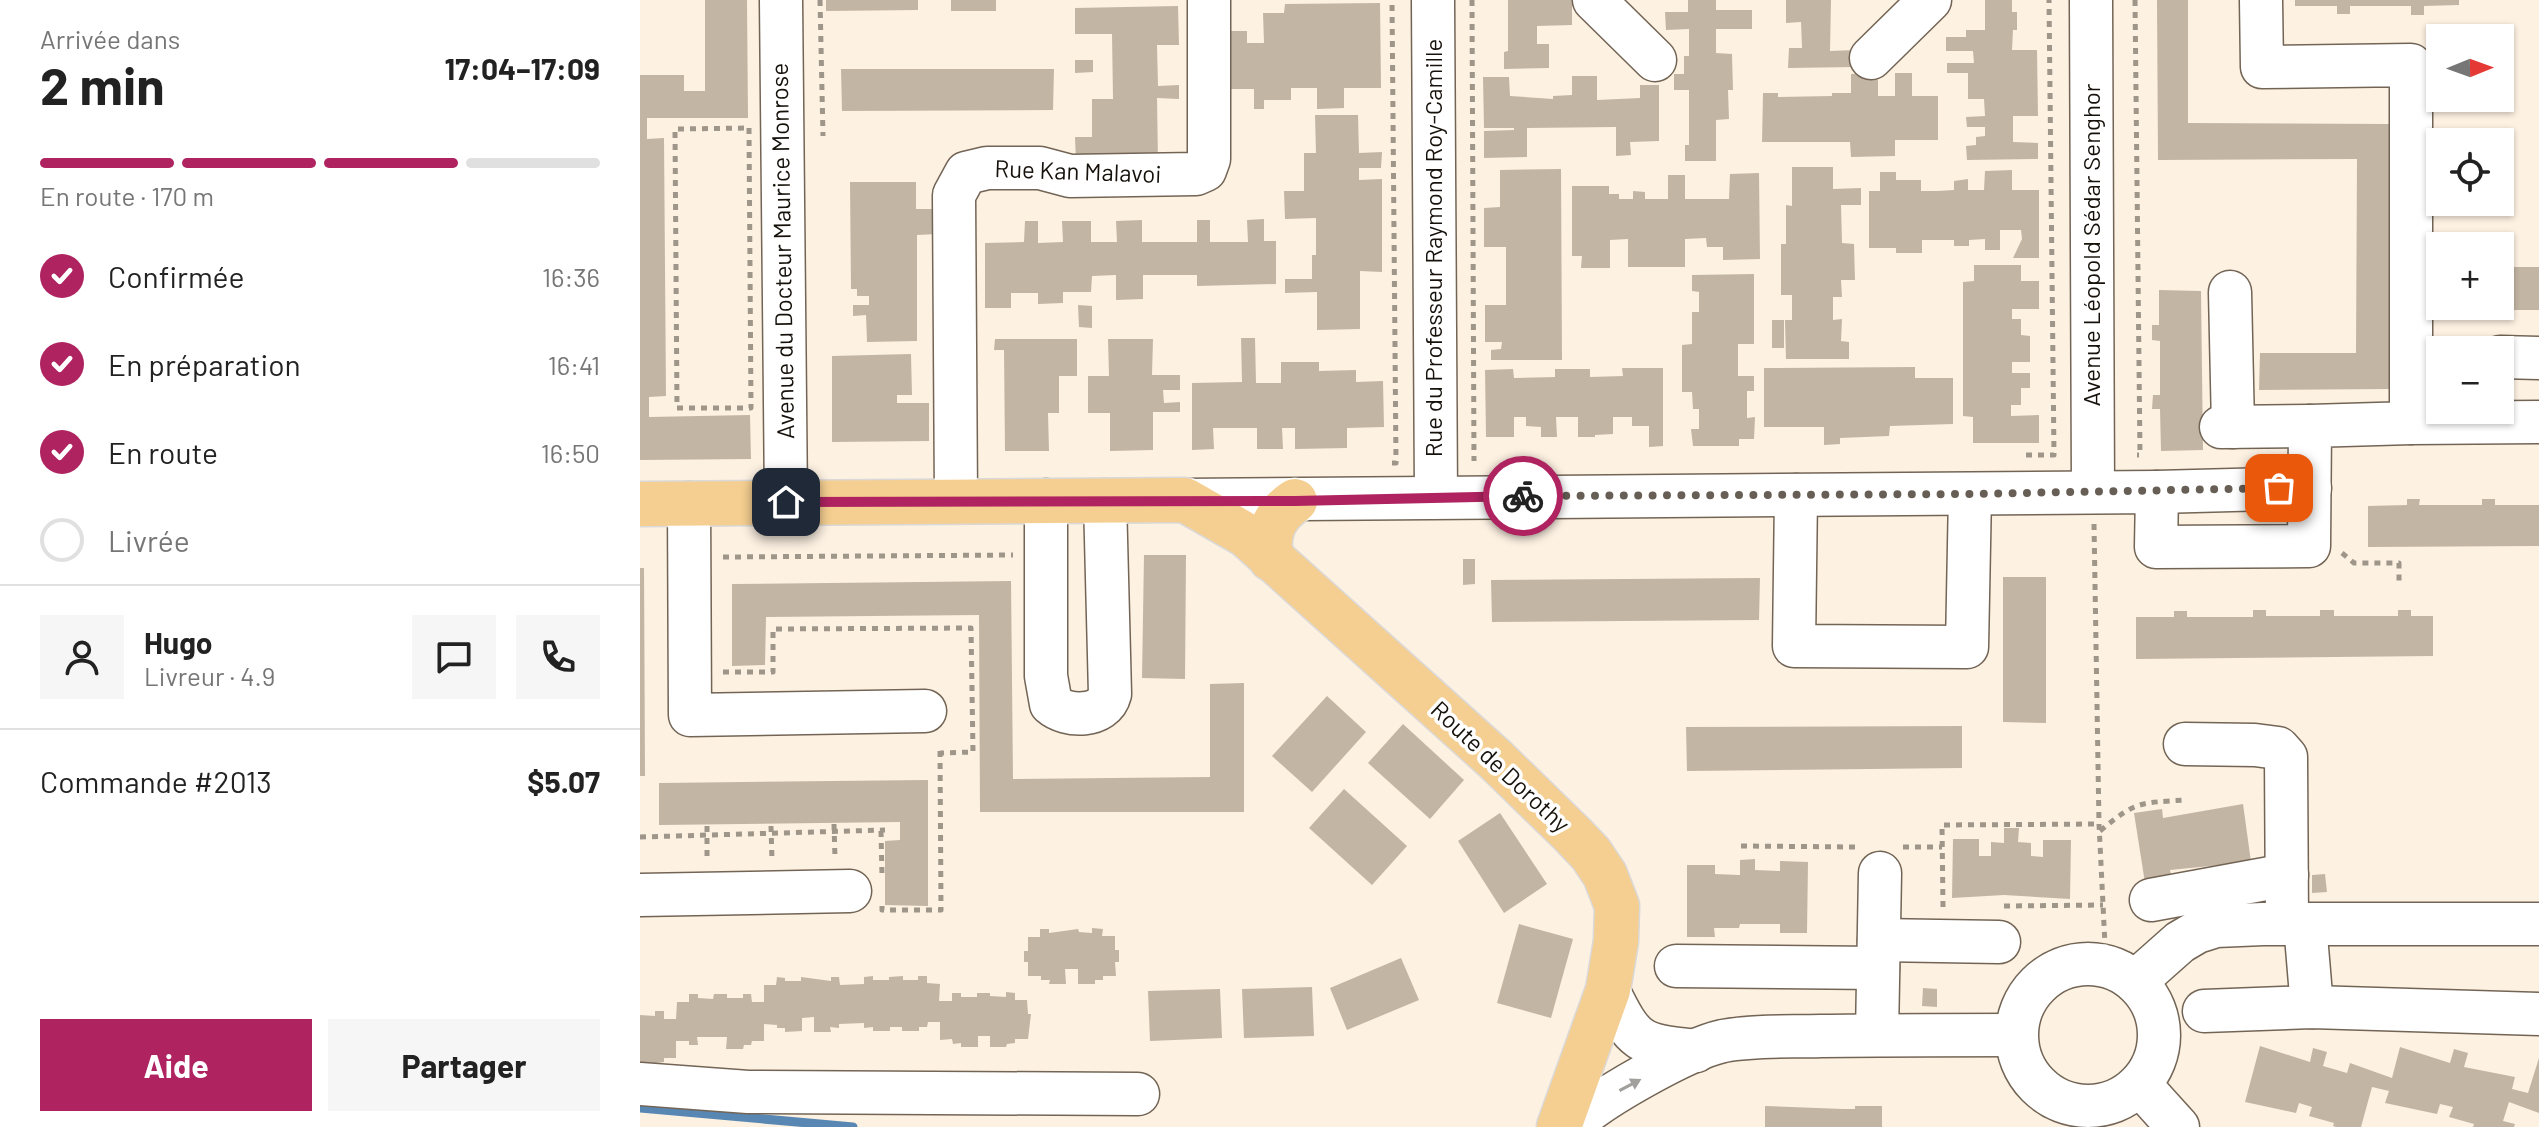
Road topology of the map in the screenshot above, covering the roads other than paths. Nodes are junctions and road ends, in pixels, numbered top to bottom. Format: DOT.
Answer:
graph roads {
  1 [pos="781,0"];
  2 [pos="1209,0"];
  3 [pos="1433,0"];
  4 [pos="1594,0"];
  5 [pos="1930,0"];
  6 [pos="2091,0"];
  7 [pos="2261,0"];
  8 [pos="1871,58"];
  9 [pos="1655,60"];
  10 [pos="2230,292"];
  11 [pos="2426,357"];
  12 [pos="2514,357"];
  13 [pos="2539,358"];
  14 [pos="2539,422"];
  15 [pos="2411,423"];
  16 [pos="2310,426"];
  17 [pos="2310,488"];
  18 [pos="2124,491"];
  19 [pos="1970,494"];
  20 [pos="1796,495"];
  21 [pos="1436,497"];
  22 [pos="956,500"];
  23 [pos="1046,500"];
  24 [pos="1105,500"];
  25 [pos="1185,500"];
  26 [pos="1295,501"];
  27 [pos="786,502"];
  28 [pos="689,503"];
  29 [pos="640,504"];
  30 [pos="1271,559"];
  31 [pos="935,737"];
  32 [pos="2185,744"];
  33 [pos="1880,856"];
  34 [pos="2287,875"];
  35 [pos="862,881"];
  36 [pos="640,895"];
  37 [pos="2151,900"];
  38 [pos="2296,924"];
  39 [pos="2539,924"];
  40 [pos="1999,942"];
  41 [pos="1879,954"];
  42 [pos="1676,966"];
  43 [pos="2121,973"];
  44 [pos="1608,990"];
  45 [pos="2312,1007"];
  46 [pos="2204,1011"];
  47 [pos="2539,1014"];
  48 [pos="1877,1035"];
  49 [pos="2016,1035"];
  50 [pos="1696,1051"];
  51 [pos="640,1084"];
  52 [pos="2140,1085"];
  53 [pos="1138,1094"];
  54 [pos="1559,1127"];
  55 [pos="1570,1127"];
  56 [pos="2178,1127"];
  1 -- 27 [label="street, Avenue du Docteur Maurice Monrose"];
  2 -- 22 [label="street, Rue Kan Malavoi"];
  3 -- 21 [label="street, Rue du Professeur Raymond Roy-Camille"];
  4 -- 9 [label="street"];
  5 -- 8 [label="street"];
  6 -- 18 [label="street, Avenue Léopold Sédar Senghor"];
  7 -- 11 [label="street"];
  10 -- 16 [label="street"];
  11 -- 15 [label="street"];
  12 -- 13 [label="street"];
  14 -- 15 [label="street"];
  15 -- 16 [label="street"];
  16 -- 17 [label="street"];
  17 -- 18 [label="street"];
  17 -- 18 [label="street, Avenue Léopold Sédar Senghor"];
  18 -- 19 [label="street"];
  19 -- 20 [label="street"];
  19 -- 20 [label="street"];
  20 -- 21 [label="street"];
  21 -- 26 [label="street"];
  22 -- 23 [label="main road"];
  22 -- 27 [label="main road"];
  23 -- 24 [label="main road"];
  23 -- 24 [label="street"];
  24 -- 25 [label="main road"];
  25 -- 26 [label="street"];
  25 -- 30 [label="main road, Route de Dorothy"];
  26 -- 30 [label="main road"];
  27 -- 28 [label="main road"];
  28 -- 29 [label="main road"];
  28 -- 31 [label="street"];
  30 -- 44 [label="main road, Route de Dorothy"];
  32 -- 34 [label="street"];
  33 -- 41 [label="street"];
  34 -- 37 [label="street"];
  34 -- 38 [label="street"];
  35 -- 36 [label="street"];
  38 -- 39 [label="street"];
  38 -- 43 [label="street"];
  38 -- 45 [label="street"];
  40 -- 41 [label="street"];
  41 -- 42 [label="street"];
  41 -- 48 [label="street"];
  43 -- 49 [label="street"];
  43 -- 52 [label="street"];
  44 -- 50 [label="street"];
  44 -- 54 [label="main road, Route de Dorothy"];
  45 -- 46 [label="street"];
  45 -- 47 [label="street"];
  48 -- 49 [label="street"];
  48 -- 50 [label="street"];
  49 -- 52 [label="street"];
  55 -- 50 [label="street, one-way"];
  51 -- 53 [label="street"];
  52 -- 56 [label="street"];
}
